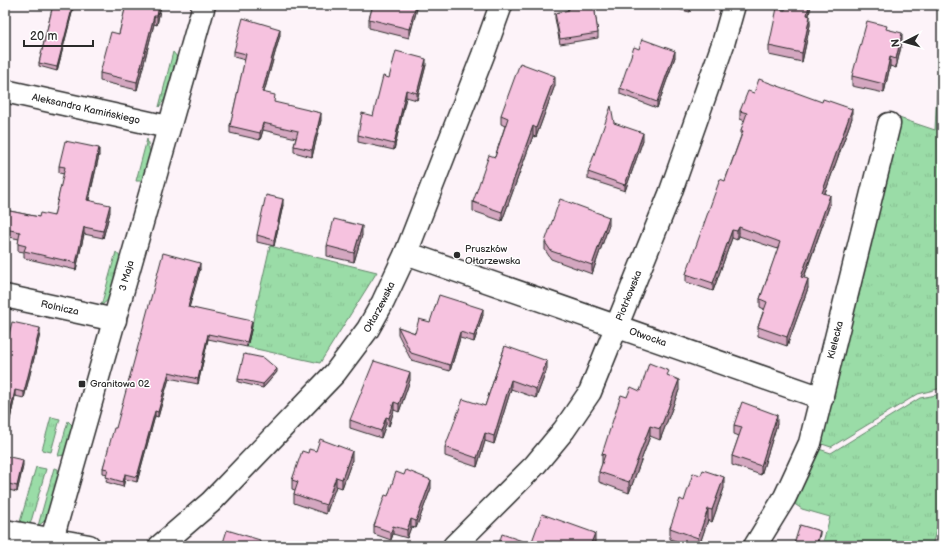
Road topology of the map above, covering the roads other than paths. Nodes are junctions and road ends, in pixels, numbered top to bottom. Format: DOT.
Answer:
graph roads {
  1 [pos="204,5"];
  2 [pos="501,5"];
  3 [pos="734,5"];
  4 [pos="5,91"];
  5 [pos="889,124"];
  6 [pos="168,127"];
  7 [pos="406,253"];
  8 [pos="5,296"];
  9 [pos="115,320"];
  10 [pos="616,327"];
  11 [pos="822,398"];
  12 [pos="5,530"];
  13 [pos="51,543"];
  14 [pos="89,546"];
  15 [pos="160,546"];
  16 [pos="454,546"];
  17 [pos="755,546"];
  1 -- 6 [label="street, 3 Maja"];
  2 -- 7 [label="street, Ołtarzewska"];
  3 -- 10 [label="street, Piotrkowska"];
  4 -- 6 [label="street, Aleksandra Kamińskiego"];
  5 -- 11 [label="street, Kielecka"];
  6 -- 9 [label="street, 3 Maja"];
  7 -- 10 [label="street, Otwocka"];
  7 -- 15 [label="street, Ołtarzewska"];
  8 -- 9 [label="street, Rolnicza"];
  9 -- 13 [label="street, 3 Maja"];
  10 -- 11 [label="street, Otwocka"];
  10 -- 16 [label="street, Piotrkowska"];
  11 -- 17 [label="street, Kielecka"];
  12 -- 13 [label="street"];
  13 -- 14 [label="street"];
}
